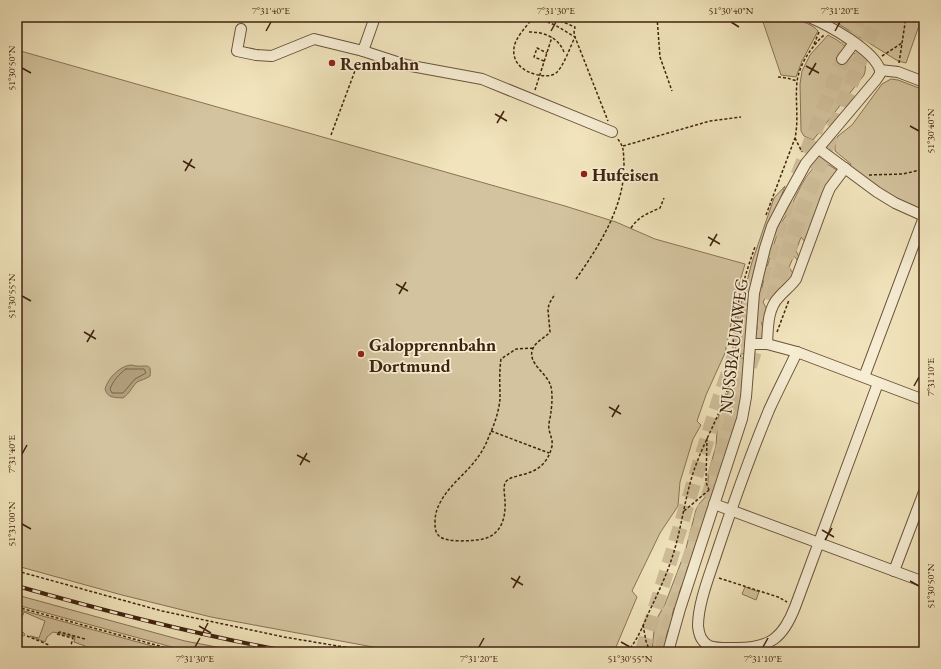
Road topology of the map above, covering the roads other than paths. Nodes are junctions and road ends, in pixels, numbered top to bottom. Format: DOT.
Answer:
graph roads {
  1 [pos="375,17"];
  2 [pos="809,17"];
  3 [pos="241,29"];
  4 [pos="854,43"];
  5 [pos="363,51"];
  6 [pos="842,59"];
  7 [pos="880,70"];
  8 [pos="924,82"];
  9 [pos="612,132"];
  10 [pos="819,149"];
  11 [pos="844,168"];
  12 [pos="924,216"];
  13 [pos="750,344"];
  14 [pos="770,345"];
  15 [pos="797,352"];
  16 [pos="864,377"];
  17 [pos="878,382"];
  18 [pos="924,400"];
  19 [pos="924,492"];
  20 [pos="714,504"];
  21 [pos="731,510"];
  22 [pos="819,543"];
  23 [pos="894,571"];
  24 [pos="924,582"];
  25 [pos="668,652"];
  1 -- 5 [label="street"];
  2 -- 4 [label="street"];
  3 -- 5 [label="street"];
  4 -- 6 [label="street"];
  4 -- 7 [label="street"];
  5 -- 9 [label="street"];
  7 -- 8 [label="street"];
  7 -- 10 [label="street, NUSSBAUMWEG"];
  10 -- 11 [label="street"];
  10 -- 13 [label="street, NUSSBAUMWEG"];
  11 -- 12 [label="street"];
  11 -- 14 [label="street, NUSSBAUMWEG"];
  12 -- 16 [label="street"];
  13 -- 14 [label="street"];
  13 -- 20 [label="street, NUSSBAUMWEG"];
  14 -- 15 [label="street"];
  15 -- 16 [label="street"];
  15 -- 21 [label="street"];
  16 -- 17 [label="street"];
  17 -- 18 [label="street"];
  17 -- 22 [label="street"];
  19 -- 23 [label="street"];
  20 -- 21 [label="street"];
  20 -- 25 [label="street, NUSSBAUMWEG"];
  21 -- 22 [label="street"];
  21 -- 22 [label="street"];
  22 -- 23 [label="street"];
  23 -- 24 [label="street"];
}
